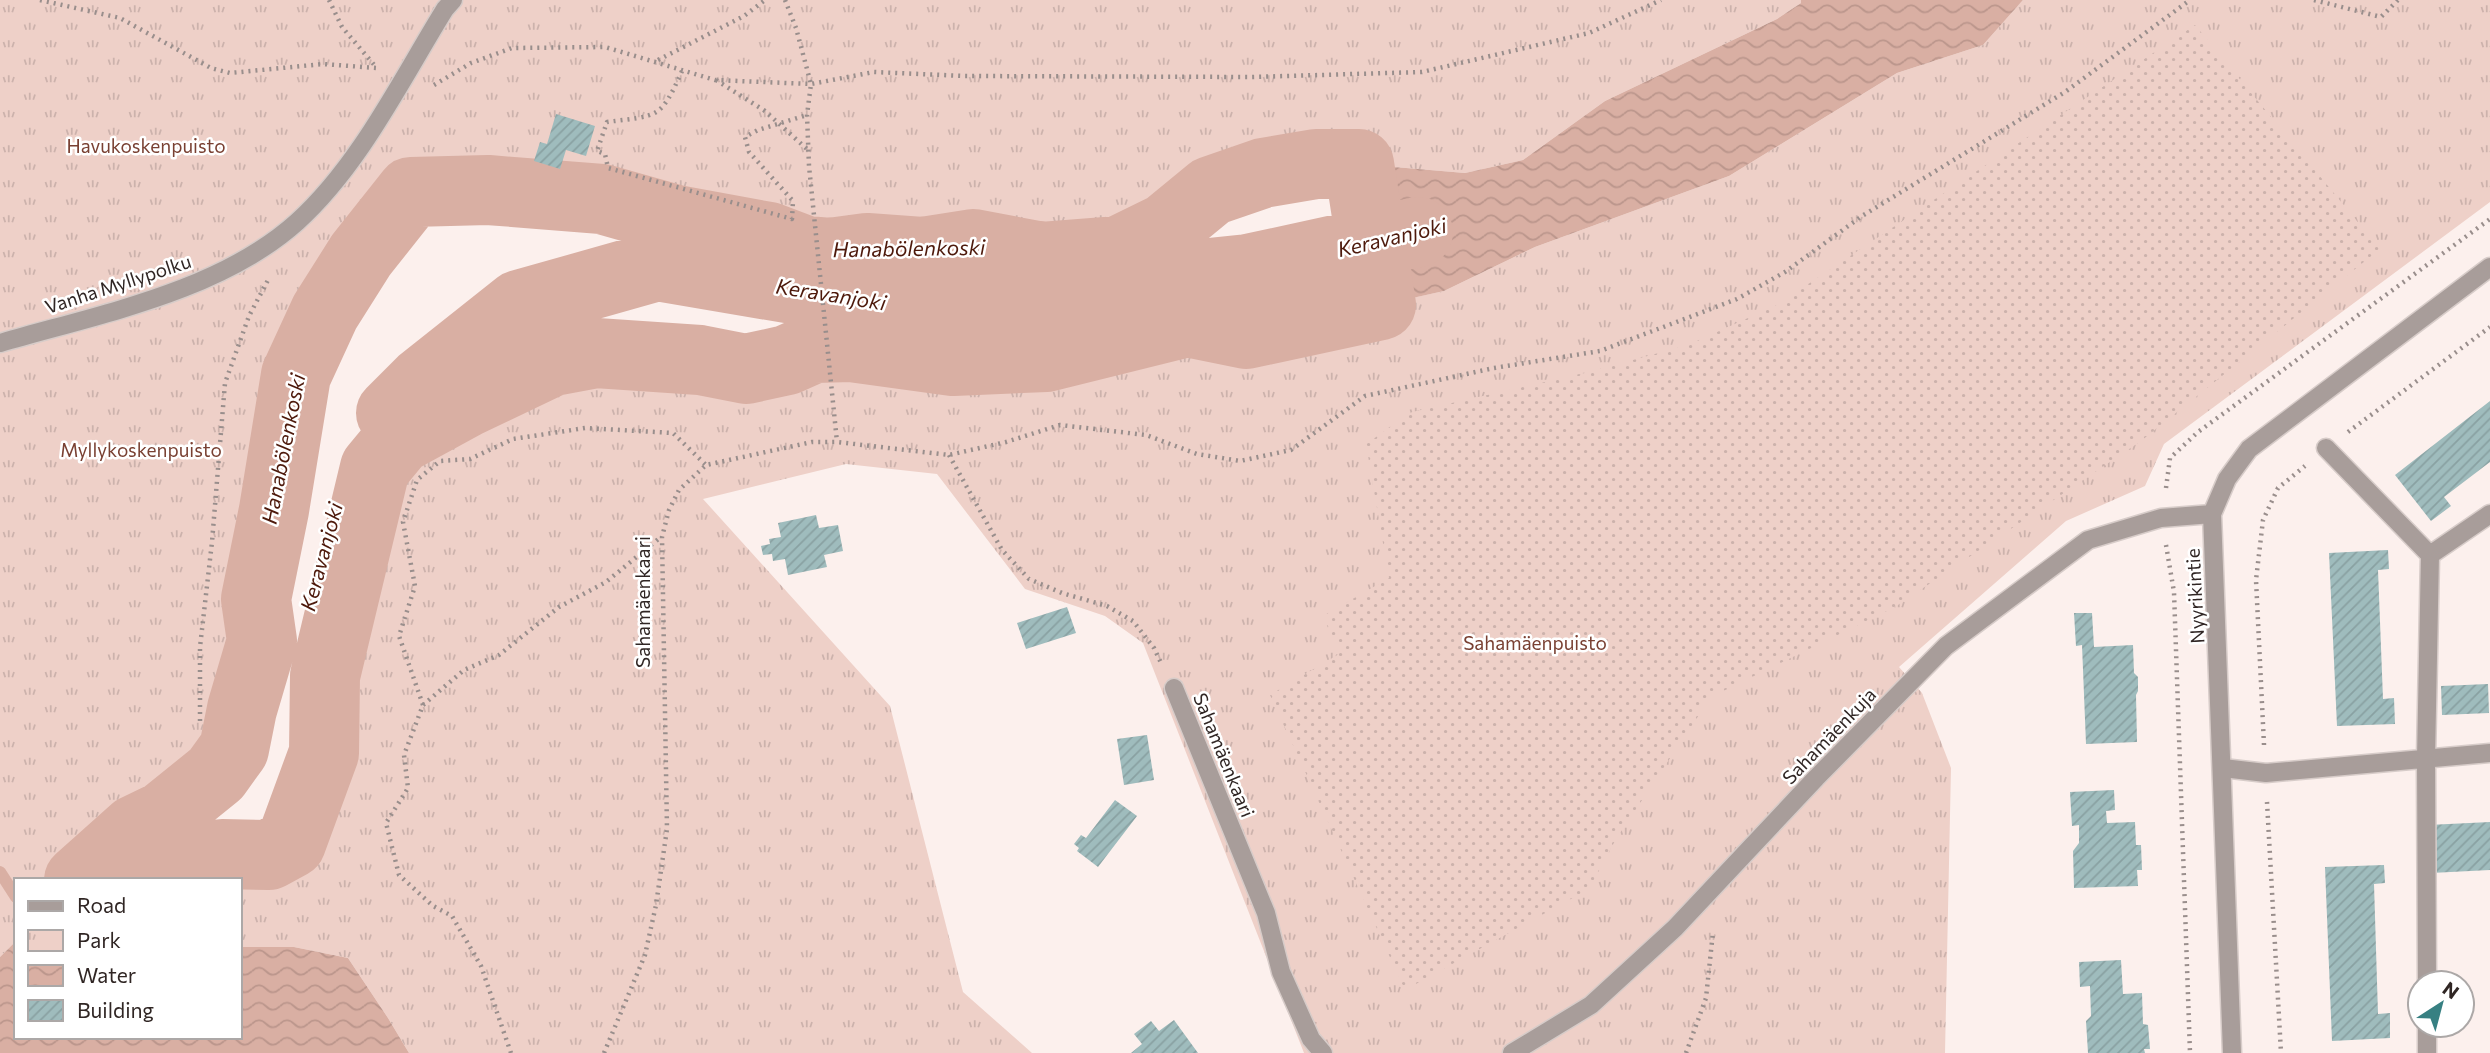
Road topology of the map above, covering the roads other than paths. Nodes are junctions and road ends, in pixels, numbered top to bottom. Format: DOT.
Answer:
graph roads {
  1 [pos="453,0"];
  2 [pos="2490,267"];
  3 [pos="0,343"];
  4 [pos="2326,448"];
  5 [pos="2212,514"];
  6 [pos="2490,514"];
  7 [pos="2430,555"];
  8 [pos="1174,688"];
  9 [pos="2490,752"];
  10 [pos="2427,758"];
  11 [pos="2223,768"];
  12 [pos="2427,969"];
  13 [pos="1323,1053"];
  14 [pos="1512,1053"];
  15 [pos="2232,1053"];
  1 -- 3 [label="street, Vanha Myllypolku"];
  2 -- 5 [label="street, Nyyrikintie"];
  4 -- 7 [label="street"];
  5 -- 11 [label="street, Nyyrikintie"];
  5 -- 14 [label="street, Sahamäenkuja"];
  6 -- 7 [label="street"];
  7 -- 10 [label="street"];
  8 -- 13 [label="street, Sahamäenkaari"];
  9 -- 10 [label="street"];
  10 -- 11 [label="street"];
  10 -- 12 [label="street"];
  11 -- 15 [label="street, Nyyrikintie"];
}
